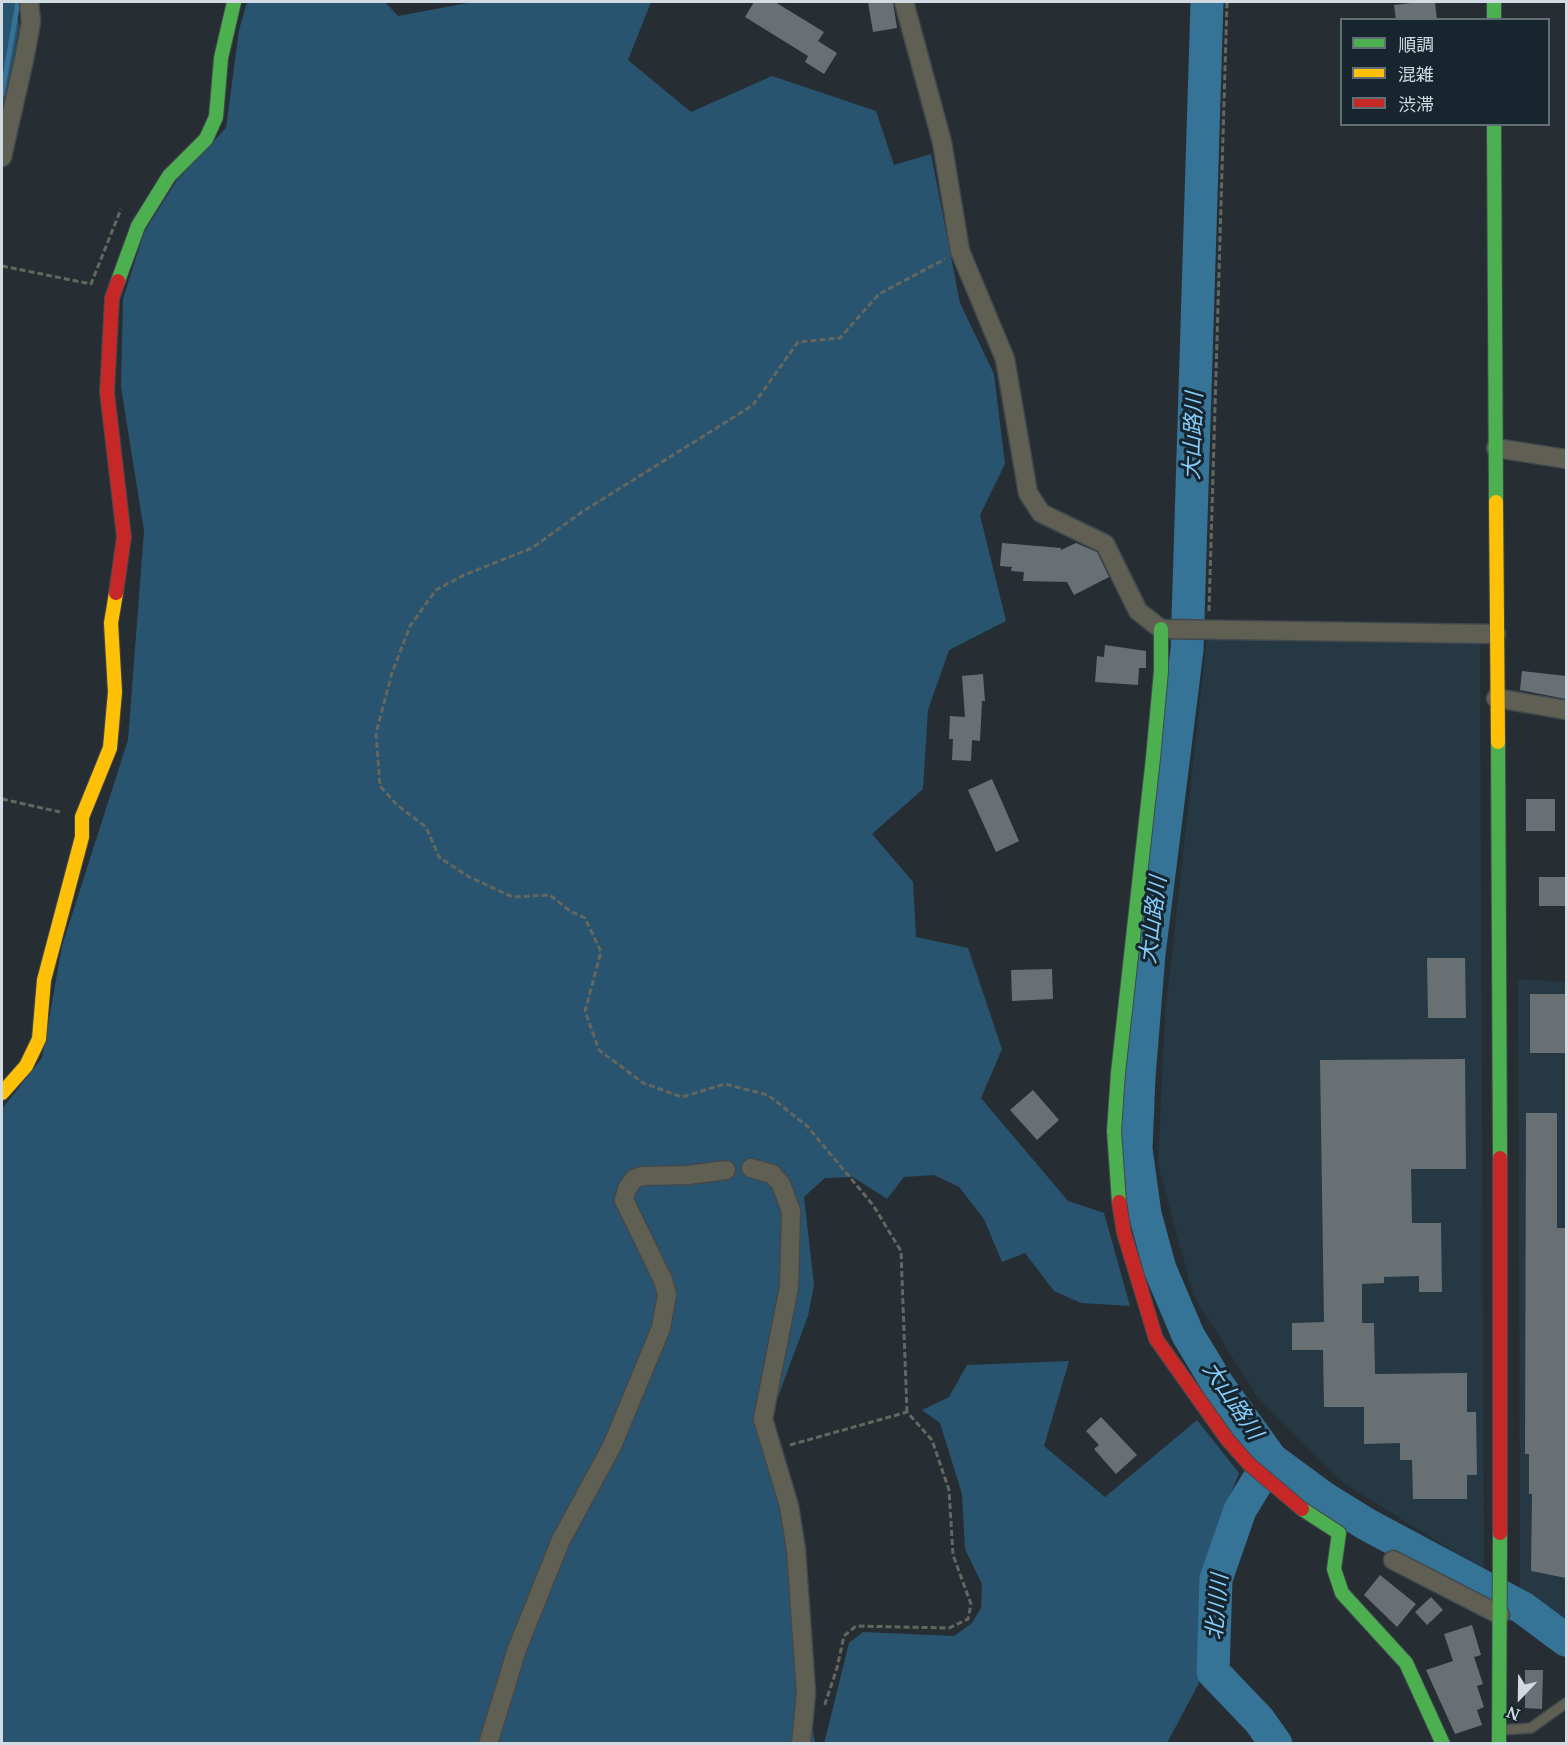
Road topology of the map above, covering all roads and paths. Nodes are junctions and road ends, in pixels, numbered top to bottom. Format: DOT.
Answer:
graph roads {
  1 [pos="29,2"];
  2 [pos="234,2"];
  3 [pos="904,2"];
  4 [pos="1227,2"];
  5 [pos="1494,2"];
  6 [pos="1494,18"];
  7 [pos="1494,126"];
  8 [pos="2,157"];
  9 [pos="124,205"];
  10 [pos="960,251"];
  11 [pos="2,266"];
  12 [pos="1496,448"];
  13 [pos="1566,459"];
  14 [pos="1166,629"];
  15 [pos="1209,630"];
  16 [pos="1496,634"];
  17 [pos="1496,698"];
  18 [pos="1566,710"];
  19 [pos="2,799"];
  20 [pos="82,817"];
  21 [pos="2,1093"];
  22 [pos="751,1168"];
  23 [pos="726,1170"];
  24 [pos="907,1412"];
  25 [pos="776,1461"];
  26 [pos="1393,1560"];
  27 [pos="1500,1616"];
  28 [pos="1566,1703"];
  29 [pos="823,1711"];
  30 [pos="1499,1737"];
  31 [pos="488,1743"];
  32 [pos="801,1743"];
  33 [pos="1443,1743"];
  1 -- 8 [label="street"];
  2 -- 20 [label="street"];
  3 -- 10 [label="street"];
  4 -- 15 [label="path"];
  5 -- 6 [label="street"];
  7 -- 12 [label="street"];
  9 -- 11 [label="path"];
  10 -- 14 [label="street"];
  10 -- 24 [label="path"];
  12 -- 13 [label="street"];
  12 -- 16 [label="street"];
  14 -- 15 [label="street"];
  14 -- 33 [label="street"];
  15 -- 16 [label="street"];
  16 -- 17 [label="street"];
  17 -- 18 [label="street"];
  17 -- 27 [label="street"];
  19 -- 20 [label="path"];
  20 -- 21 [label="street"];
  22 -- 25 [label="street"];
  23 -- 31 [label="street"];
  24 -- 25 [label="path"];
  24 -- 29 [label="path"];
  25 -- 32 [label="street"];
  26 -- 27 [label="street"];
  27 -- 30 [label="street"];
  28 -- 30 [label="lane"];
}
